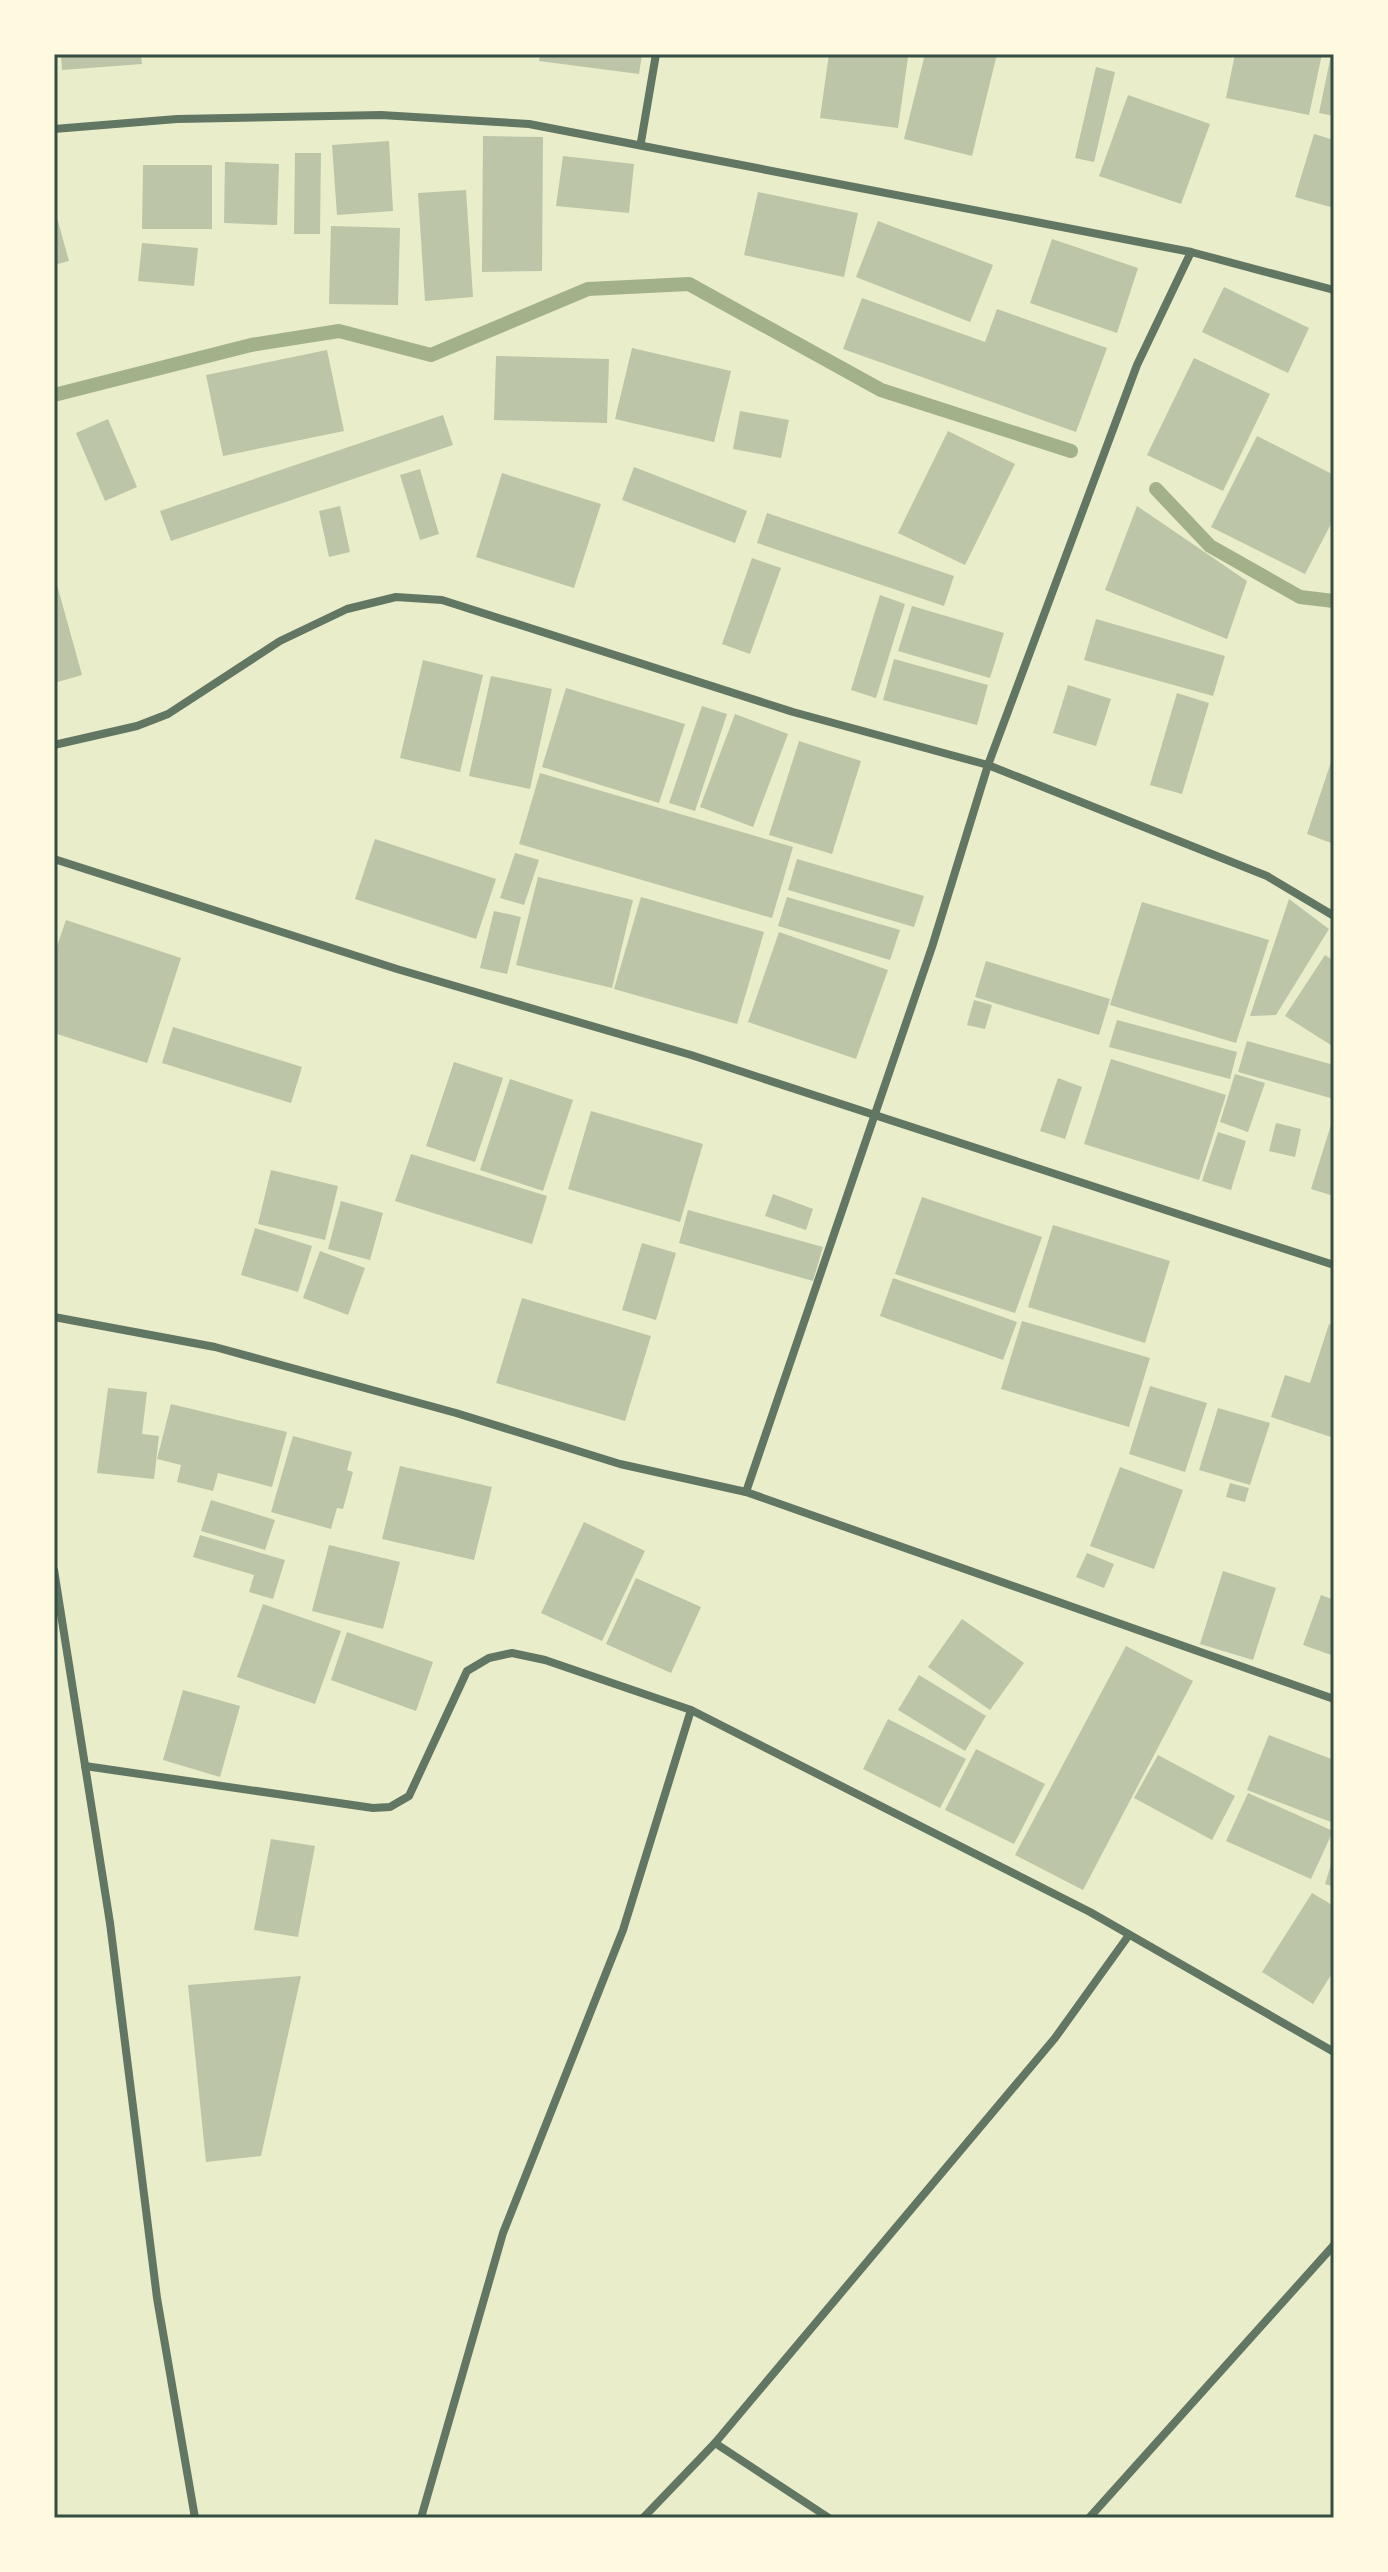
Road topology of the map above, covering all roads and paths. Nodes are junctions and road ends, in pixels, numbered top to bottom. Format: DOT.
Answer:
graph roads {
  1 [pos="656,54"];
  2 [pos="54,129"];
  3 [pos="641,142"];
  4 [pos="1191,252"];
  5 [pos="1334,290"];
  6 [pos="54,745"];
  7 [pos="988,765"];
  8 [pos="54,859"];
  9 [pos="1334,916"];
  10 [pos="872,1114"];
  11 [pos="1334,1265"];
  12 [pos="54,1317"];
  13 [pos="746,1492"];
  14 [pos="54,1570"];
  15 [pos="1334,1699"];
  16 [pos="691,1710"];
  17 [pos="85,1766"];
  18 [pos="1129,1935"];
  19 [pos="1334,2052"];
  20 [pos="1334,2245"];
  21 [pos="715,2443"];
  22 [pos="195,2518"];
  23 [pos="421,2518"];
  24 [pos="643,2518"];
  25 [pos="829,2518"];
  26 [pos="1089,2518"];
  1 -- 3 [label="street"];
  2 -- 3 [label="street"];
  3 -- 4 [label="street"];
  4 -- 5 [label="street"];
  4 -- 7 [label="street"];
  6 -- 7 [label="street"];
  7 -- 9 [label="street"];
  7 -- 10 [label="street"];
  8 -- 10 [label="street"];
  10 -- 11 [label="street"];
  10 -- 13 [label="street"];
  12 -- 13 [label="street"];
  13 -- 15 [label="street"];
  14 -- 17 [label="street"];
  16 -- 17 [label="street"];
  16 -- 18 [label="street"];
  16 -- 23 [label="street"];
  17 -- 22 [label="street"];
  18 -- 19 [label="street"];
  18 -- 21 [label="street"];
  20 -- 26 [label="street"];
  21 -- 24 [label="street"];
  21 -- 25 [label="street"];
}
